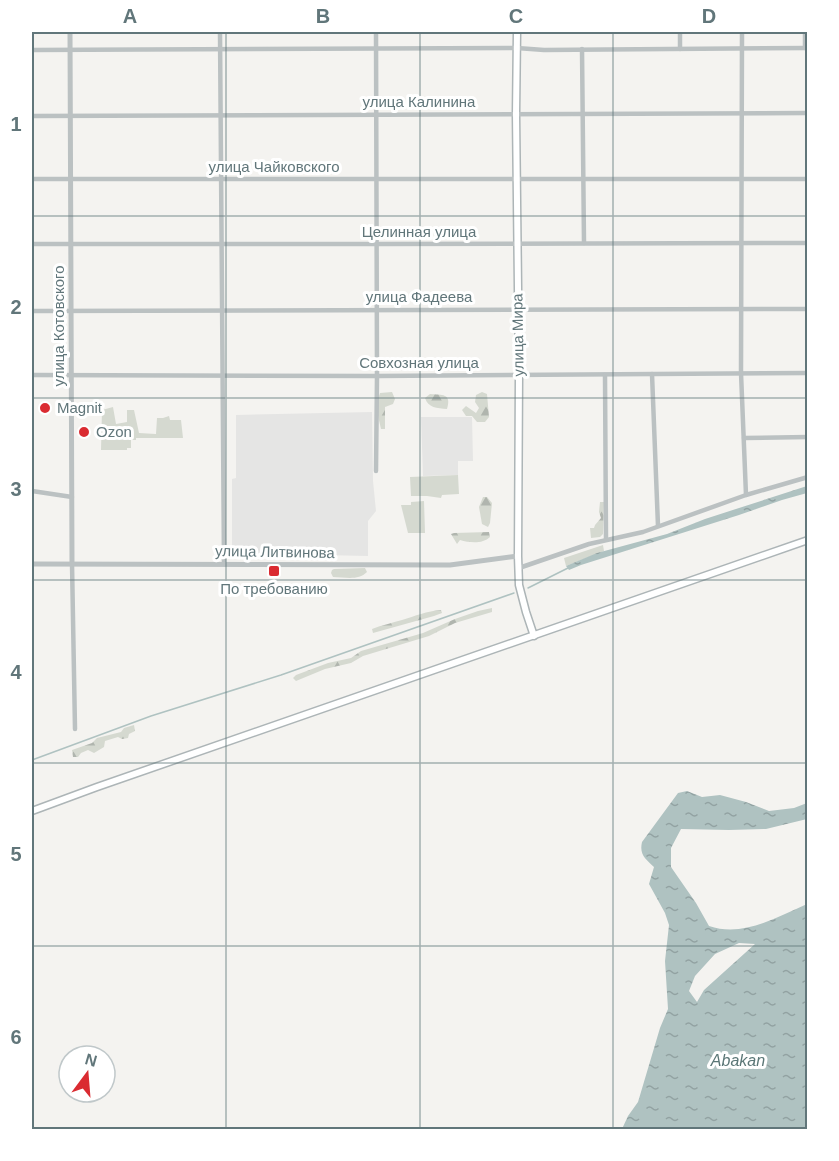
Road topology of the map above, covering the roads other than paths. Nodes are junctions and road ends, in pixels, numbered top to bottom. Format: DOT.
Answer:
graph roads {
  1 [pos="70,32"];
  2 [pos="220,32"];
  3 [pos="376,32"];
  4 [pos="517,32"];
  5 [pos="680,32"];
  6 [pos="742,32"];
  7 [pos="805,32"];
  8 [pos="221,48"];
  9 [pos="517,48"];
  10 [pos="742,48"];
  11 [pos="806,48"];
  12 [pos="680,49"];
  13 [pos="32,50"];
  14 [pos="70,50"];
  15 [pos="376,50"];
  16 [pos="582,50"];
  17 [pos="807,112"];
  18 [pos="583,113"];
  19 [pos="742,113"];
  20 [pos="375,114"];
  21 [pos="516,114"];
  22 [pos="221,115"];
  23 [pos="32,116"];
  24 [pos="70,116"];
  25 [pos="517,178"];
  26 [pos="584,178"];
  27 [pos="32,179"];
  28 [pos="70,179"];
  29 [pos="221,179"];
  30 [pos="376,179"];
  31 [pos="741,179"];
  32 [pos="807,179"];
  33 [pos="222,243"];
  34 [pos="517,243"];
  35 [pos="584,243"];
  36 [pos="741,243"];
  37 [pos="807,243"];
  38 [pos="32,244"];
  39 [pos="71,244"];
  40 [pos="376,244"];
  41 [pos="222,309"];
  42 [pos="376,309"];
  43 [pos="518,309"];
  44 [pos="741,309"];
  45 [pos="807,309"];
  46 [pos="71,310"];
  47 [pos="32,311"];
  48 [pos="741,373"];
  49 [pos="807,373"];
  50 [pos="652,374"];
  51 [pos="32,375"];
  52 [pos="71,375"];
  53 [pos="519,375"];
  54 [pos="605,375"];
  55 [pos="223,376"];
  56 [pos="377,376"];
  57 [pos="807,437"];
  58 [pos="744,438"];
  59 [pos="376,471"];
  60 [pos="807,477"];
  61 [pos="32,491"];
  62 [pos="746,495"];
  63 [pos="72,497"];
  64 [pos="658,526"];
  65 [pos="606,539"];
  66 [pos="807,540"];
  67 [pos="518,556"];
  68 [pos="72,563"];
  69 [pos="32,564"];
  70 [pos="224,564"];
  71 [pos="519,568"];
  72 [pos="534,636"];
  73 [pos="75,729"];
  74 [pos="32,811"];
  1 -- 14 [label="street, улица Котовского"];
  2 -- 8 [label="street"];
  3 -- 15 [label="street"];
  4 -- 9 [label="main road, улица Мира"];
  5 -- 12 [label="street"];
  6 -- 10 [label="street"];
  7 -- 11 [label="street"];
  8 -- 14 [label="street"];
  8 -- 15 [label="street"];
  8 -- 22 [label="street"];
  9 -- 15 [label="street"];
  9 -- 16 [label="street"];
  9 -- 21 [label="main road, улица Мира"];
  10 -- 11 [label="street"];
  10 -- 12 [label="street"];
  10 -- 19 [label="street"];
  12 -- 16 [label="street"];
  13 -- 14 [label="street"];
  14 -- 24 [label="street, улица Котовского"];
  15 -- 20 [label="street"];
  16 -- 18 [label="street"];
  17 -- 19 [label="street, улица Калинина"];
  18 -- 19 [label="street, улица Калинина"];
  18 -- 21 [label="street, улица Калинина"];
  18 -- 26 [label="street"];
  19 -- 31 [label="street"];
  20 -- 21 [label="street, улица Калинина"];
  20 -- 22 [label="street, улица Калинина"];
  20 -- 30 [label="street"];
  21 -- 25 [label="main road, улица Мира"];
  22 -- 24 [label="street, улица Калинина"];
  22 -- 29 [label="street"];
  23 -- 24 [label="street, улица Калинина"];
  24 -- 28 [label="street, улица Котовского"];
  25 -- 26 [label="street, улица Чайковского"];
  25 -- 30 [label="street, улица Чайковского"];
  25 -- 34 [label="main road, улица Мира"];
  26 -- 31 [label="street, улица Чайковского"];
  26 -- 35 [label="street"];
  27 -- 28 [label="street, улица Чайковского"];
  28 -- 29 [label="street, улица Чайковского"];
  28 -- 39 [label="street, улица Котовского"];
  29 -- 30 [label="street, улица Чайковского"];
  29 -- 33 [label="street"];
  30 -- 40 [label="street"];
  31 -- 32 [label="street, улица Чайковского"];
  31 -- 36 [label="street"];
  33 -- 39 [label="street, Целинная улица"];
  33 -- 40 [label="street, Целинная улица"];
  33 -- 41 [label="street"];
  34 -- 35 [label="street, Целинная улица"];
  34 -- 40 [label="street, Целинная улица"];
  34 -- 43 [label="main road, улица Мира"];
  35 -- 36 [label="street, Целинная улица"];
  36 -- 37 [label="street, Целинная улица"];
  36 -- 44 [label="street"];
  38 -- 39 [label="street, Целинная улица"];
  39 -- 46 [label="street, улица Котовского"];
  40 -- 42 [label="street"];
  41 -- 42 [label="street, улица Фадеева"];
  41 -- 46 [label="street, улица Фадеева"];
  41 -- 55 [label="street"];
  42 -- 43 [label="street, улица Фадеева"];
  42 -- 56 [label="street"];
  43 -- 44 [label="street, улица Фадеева"];
  43 -- 53 [label="main road, улица Мира"];
  44 -- 45 [label="street, улица Фадеева"];
  44 -- 48 [label="street"];
  46 -- 47 [label="street, улица Фадеева"];
  46 -- 52 [label="street, улица Котовского"];
  48 -- 49 [label="street, Совхозная улица"];
  48 -- 50 [label="street, Совхозная улица"];
  48 -- 58 [label="street"];
  50 -- 54 [label="street, Совхозная улица"];
  50 -- 64 [label="street"];
  51 -- 52 [label="street, Совхозная улица"];
  52 -- 55 [label="street, Совхозная улица"];
  52 -- 63 [label="street, улица Котовского"];
  53 -- 54 [label="street, Совхозная улица"];
  53 -- 56 [label="street, Совхозная улица"];
  53 -- 67 [label="main road, улица Мира"];
  54 -- 65 [label="street"];
  55 -- 56 [label="street, Совхозная улица"];
  55 -- 70 [label="street"];
  56 -- 59 [label="street"];
  57 -- 58 [label="street"];
  58 -- 62 [label="street"];
  60 -- 62 [label="street"];
  61 -- 63 [label="street"];
  62 -- 64 [label="street"];
  63 -- 68 [label="street, улица Котовского"];
  64 -- 65 [label="street"];
  65 -- 71 [label="street"];
  66 -- 72 [label="main road"];
  67 -- 70 [label="street, улица Литвинова"];
  67 -- 71 [label="main road, улица Мира"];
  68 -- 69 [label="street, улица Литвинова"];
  68 -- 70 [label="street, улица Литвинова"];
  68 -- 73 [label="street, улица Котовского"];
  71 -- 72 [label="main road, улица Мира"];
  72 -- 74 [label="main road"];
}
